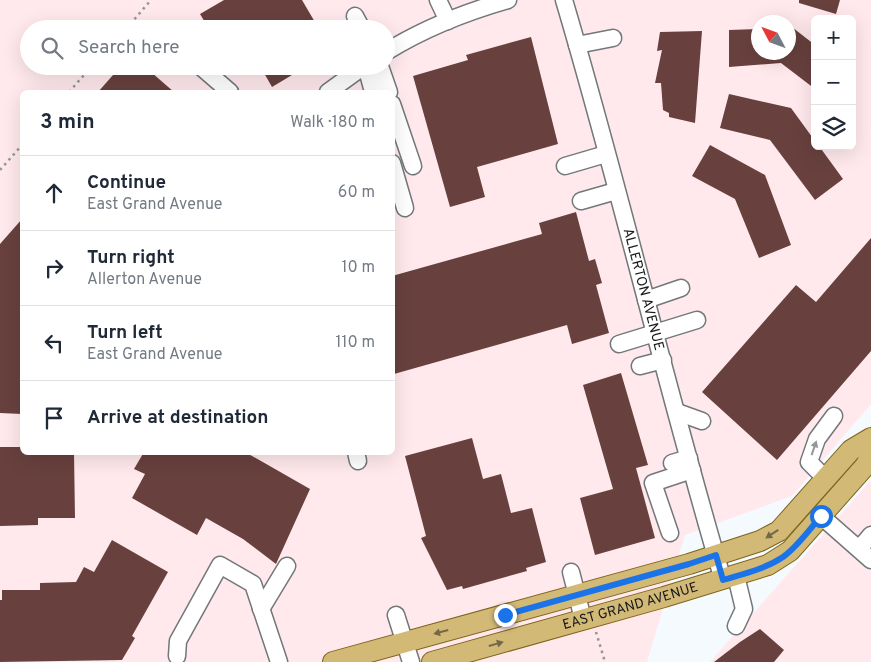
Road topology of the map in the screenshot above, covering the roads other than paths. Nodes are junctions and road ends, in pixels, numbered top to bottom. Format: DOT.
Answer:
graph roads {
  1 [pos="438,0"];
  2 [pos="508,0"];
  3 [pos="564,0"];
  4 [pos="448,21"];
  5 [pos="613,38"];
  6 [pos="578,45"];
  7 [pos="395,47"];
  8 [pos="210,75"];
  9 [pos="352,75"];
  10 [pos="368,75"];
  11 [pos="383,75"];
  12 [pos="228,90"];
  13 [pos="331,90"];
  14 [pos="372,90"];
  15 [pos="388,90"];
  16 [pos="395,113"];
  17 [pos="606,154"];
  18 [pos="413,166"];
  19 [pos="565,166"];
  20 [pos="395,174"];
  21 [pos="616,191"];
  22 [pos="582,201"];
  23 [pos="405,208"];
  24 [pos="681,288"];
  25 [pos="646,300"];
  26 [pos="698,320"];
  27 [pos="656,334"];
  28 [pos="619,344"];
  29 [pos="663,360"];
  30 [pos="640,366"];
  31 [pos="677,412"];
  32 [pos="834,416"];
  33 [pos="702,421"];
  34 [pos="871,438"];
  35 [pos="871,455"];
  36 [pos="672,462"];
  37 [pos="691,464"];
  38 [pos="826,479"];
  39 [pos="821,516"];
  40 [pos="670,533"];
  41 [pos="871,535"];
  42 [pos="865,554"];
  43 [pos="716,555"];
  44 [pos="287,566"];
  45 [pos="571,572"];
  46 [pos="729,578"];
  47 [pos="577,595"];
  48 [pos="261,609"];
  49 [pos="396,615"];
  50 [pos="587,618"];
  51 [pos="736,626"];
  52 [pos="404,642"];
  53 [pos="177,656"];
  54 [pos="467,657"];
  55 [pos="279,662"];
  56 [pos="333,662"];
  57 [pos="410,662"];
  58 [pos="432,662"];
  1 -- 4 [label="street"];
  2 -- 4 [label="street"];
  3 -- 6 [label="street, ALLERTON AVENUE"];
  4 -- 7 [label="street"];
  5 -- 6 [label="street"];
  6 -- 17 [label="street, ALLERTON AVENUE"];
  8 -- 12 [label="street"];
  9 -- 13 [label="street"];
  10 -- 14 [label="street"];
  11 -- 15 [label="street"];
  16 -- 18 [label="street"];
  17 -- 19 [label="street"];
  17 -- 21 [label="street, ALLERTON AVENUE"];
  20 -- 23 [label="street"];
  21 -- 22 [label="street"];
  21 -- 25 [label="street, ALLERTON AVENUE"];
  24 -- 25 [label="street"];
  25 -- 27 [label="street, ALLERTON AVENUE"];
  26 -- 27 [label="street"];
  27 -- 28 [label="street"];
  27 -- 29 [label="street, ALLERTON AVENUE"];
  29 -- 30 [label="street"];
  29 -- 31 [label="street, ALLERTON AVENUE"];
  31 -- 33 [label="street"];
  31 -- 37 [label="street, ALLERTON AVENUE"];
  38 -- 32 [label="street, one-way"];
  34 -- 38 [label="main road, EAST GRAND AVENUE"];
  35 -- 39 [label="main road, EAST GRAND AVENUE"];
  36 -- 37 [label="street"];
  37 -- 40 [label="street"];
  37 -- 43 [label="street, ALLERTON AVENUE"];
  38 -- 43 [label="main road, EAST GRAND AVENUE, one-way"];
  39 -- 42 [label="street"];
  39 -- 46 [label="main road, EAST GRAND AVENUE"];
  41 -- 42 [label="street"];
  43 -- 46 [label="street, ALLERTON AVENUE"];
  43 -- 47 [label="main road, EAST GRAND AVENUE"];
  44 -- 48 [label="street"];
  45 -- 47 [label="street"];
  46 -- 50 [label="main road, EAST GRAND AVENUE"];
  46 -- 51 [label="street, ALLERTON AVENUE"];
  47 -- 50 [label="street"];
  47 -- 52 [label="main road, EAST GRAND AVENUE, one-way"];
  48 -- 53 [label="street"];
  48 -- 55 [label="street"];
  49 -- 52 [label="street"];
  54 -- 50 [label="main road, EAST GRAND AVENUE, one-way"];
  52 -- 56 [label="main road, EAST GRAND AVENUE"];
  52 -- 57 [label="street"];
  54 -- 58 [label="main road, EAST GRAND AVENUE"];
}
